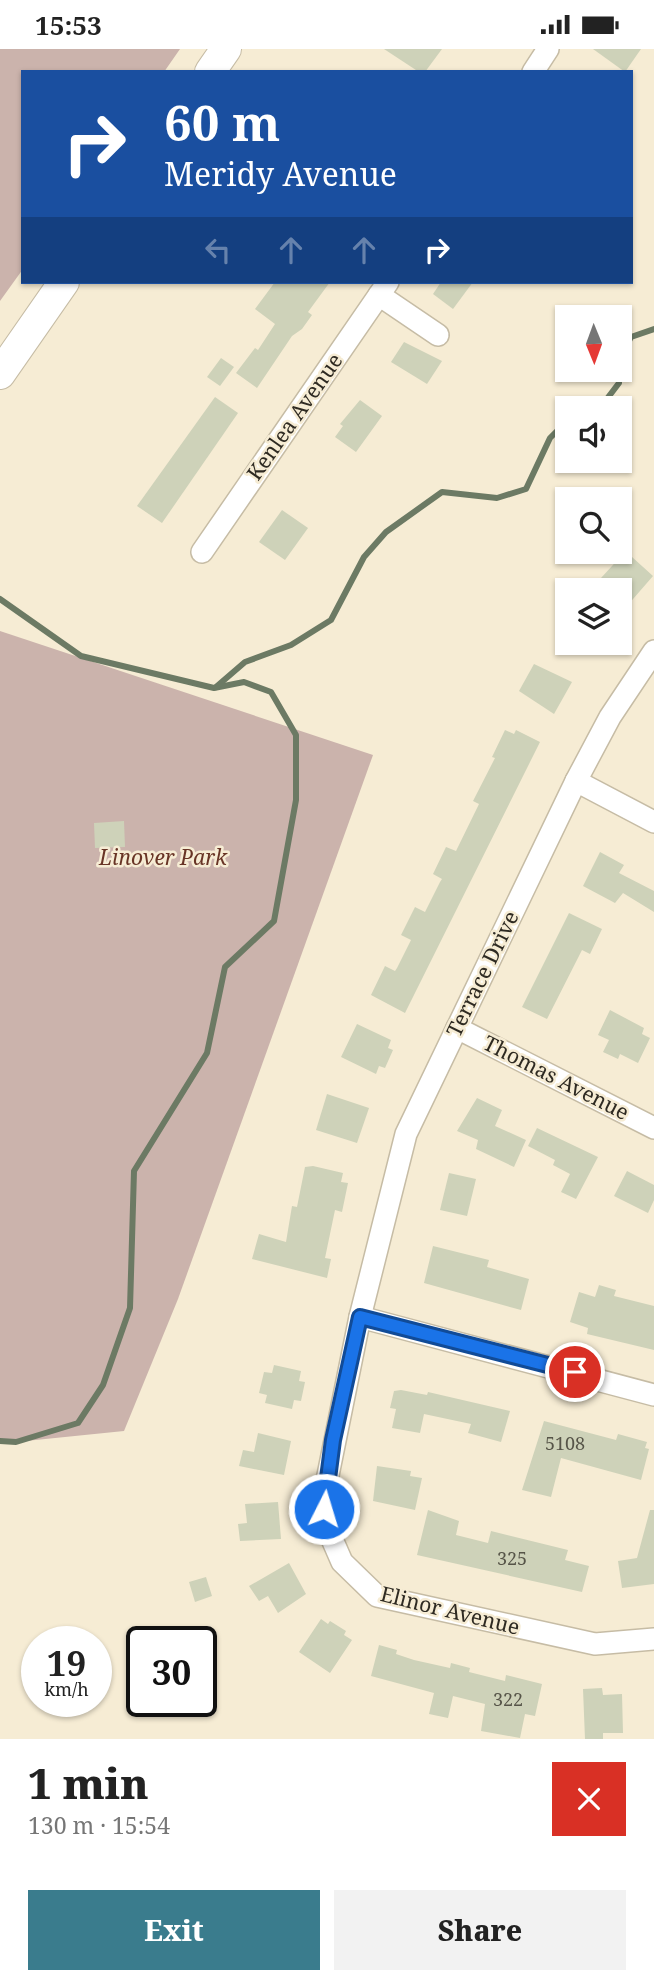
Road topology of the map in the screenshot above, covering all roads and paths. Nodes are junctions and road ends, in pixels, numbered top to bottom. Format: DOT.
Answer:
graph roads {
  1 [pos="226,49"];
  2 [pos="548,49"];
  3 [pos="211,70"];
  4 [pos="534,70"];
  5 [pos="63,284"];
  6 [pos="384,288"];
  7 [pos="438,335"];
  8 [pos="0,374"];
  9 [pos="202,552"];
  10 [pos="654,651"];
  11 [pos="576,781"];
  12 [pos="654,822"];
  13 [pos="457,1028"];
  14 [pos="654,1128"];
  15 [pos="360,1317"];
  16 [pos="654,1395"];
  17 [pos="654,1639"];
  1 -- 3 [label="main road"];
  2 -- 4 [label="street"];
  5 -- 8 [label="main road"];
  6 -- 7 [label="street"];
  6 -- 9 [label="street, Kenlea Avenue"];
  10 -- 11 [label="street, Terrace Drive"];
  11 -- 12 [label="street"];
  11 -- 13 [label="street, Terrace Drive"];
  13 -- 14 [label="street, Thomas Avenue"];
  13 -- 15 [label="street, Terrace Drive"];
  15 -- 16 [label="street"];
  15 -- 17 [label="street, Elinor Avenue"];
}
